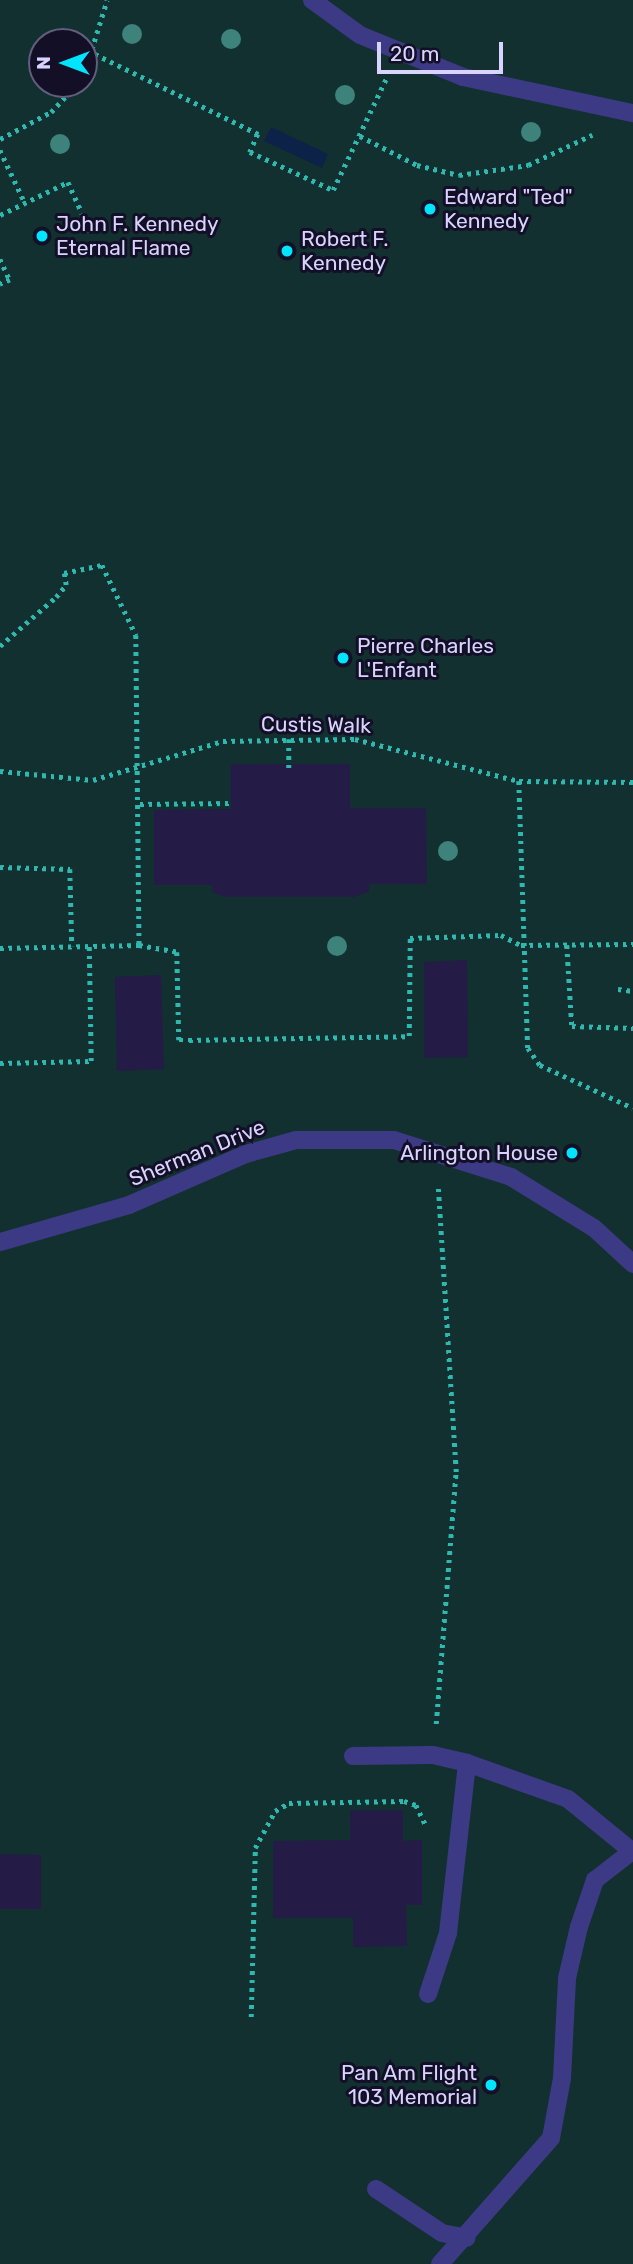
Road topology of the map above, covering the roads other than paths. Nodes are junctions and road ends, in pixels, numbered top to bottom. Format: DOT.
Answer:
graph roads {
  1 [pos="312,0"];
  2 [pos="633,113"];
  3 [pos="0,1242"];
  4 [pos="633,1264"];
  5 [pos="353,1756"];
  6 [pos="467,1763"];
  7 [pos="632,1852"];
  8 [pos="428,1994"];
  9 [pos="376,2189"];
  10 [pos="467,2238"];
  11 [pos="440,2264"];
  1 -- 2 [label="lane"];
  3 -- 4 [label="lane, Sherman Drive"];
  5 -- 6 [label="lane"];
  6 -- 7 [label="lane"];
  6 -- 8 [label="lane"];
  7 -- 10 [label="lane"];
  9 -- 10 [label="lane"];
  10 -- 11 [label="lane"];
}
